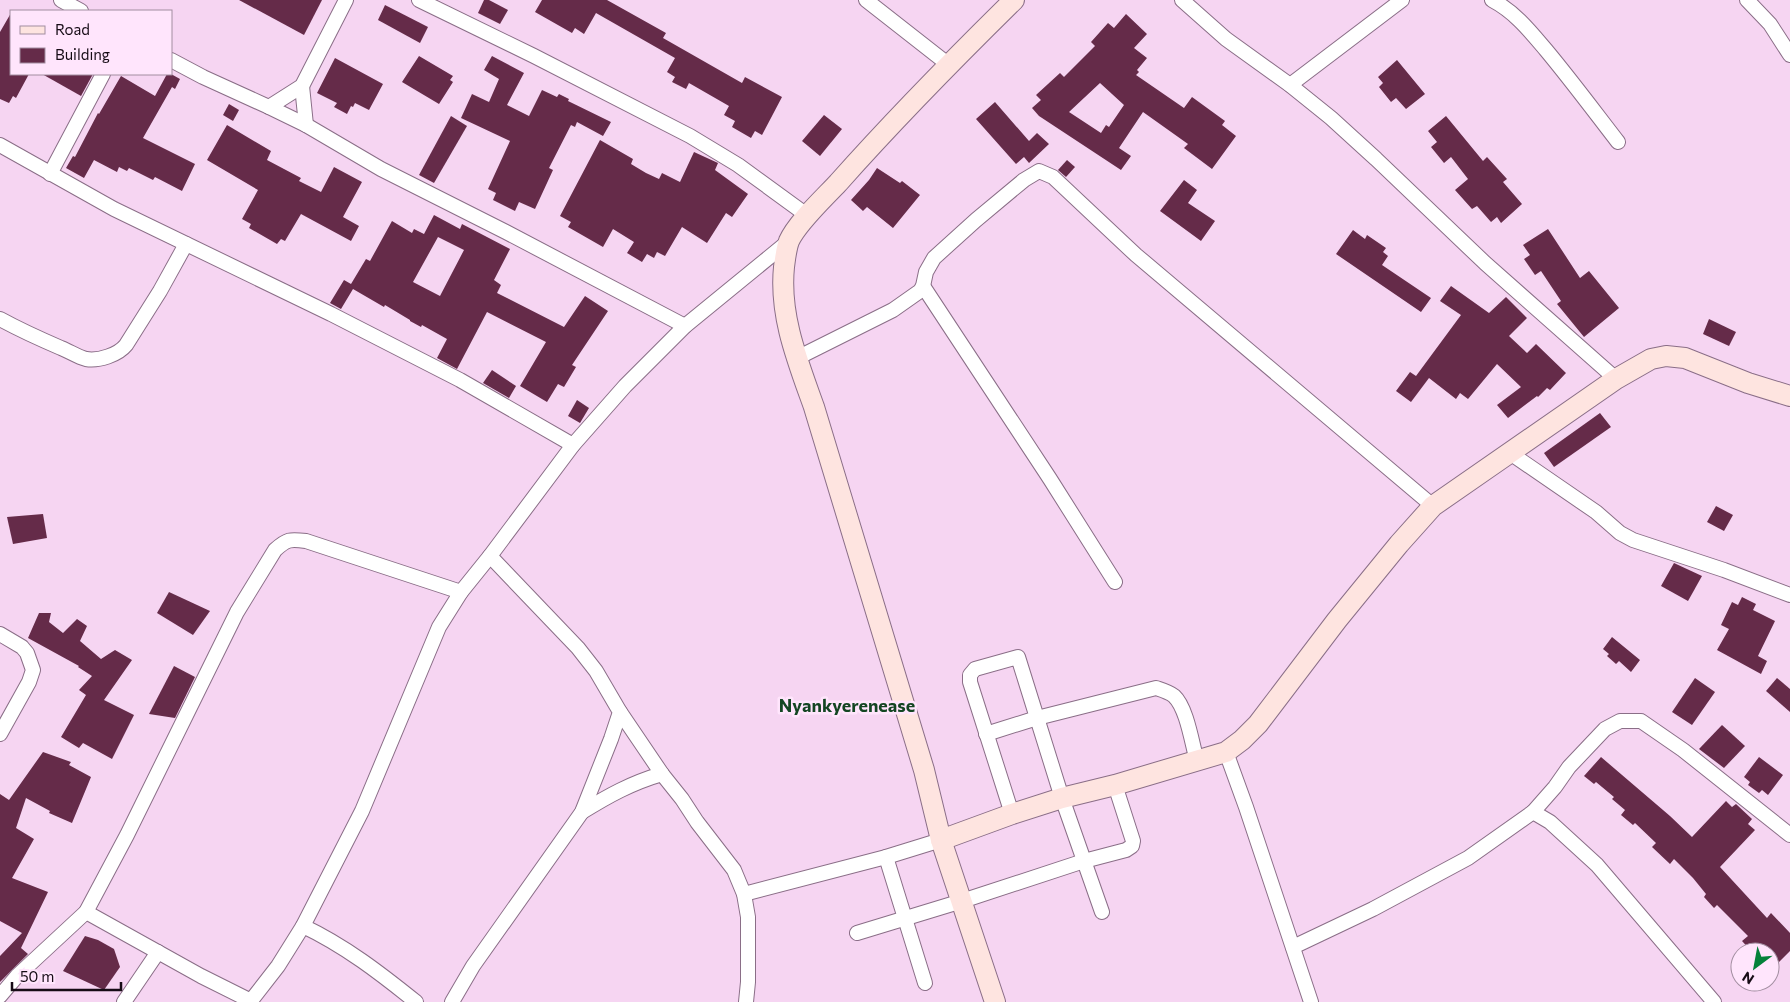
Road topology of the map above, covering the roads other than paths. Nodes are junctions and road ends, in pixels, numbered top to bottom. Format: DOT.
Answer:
graph roads {
  1 [pos="61,0"];
  2 [pos="346,0"];
  3 [pos="419,0"];
  4 [pos="866,0"];
  5 [pos="1014,0"];
  6 [pos="1182,0"];
  7 [pos="1402,0"];
  8 [pos="1492,0"];
  9 [pos="1747,0"];
  10 [pos="80,10"];
  11 [pos="1790,55"];
  12 [pos="172,61"];
  13 [pos="949,65"];
  14 [pos="102,75"];
  15 [pos="302,86"];
  16 [pos="1290,86"];
  17 [pos="270,107"];
  18 [pos="306,126"];
  19 [pos="1618,142"];
  20 [pos="0,145"];
  21 [pos="50,174"];
  22 [pos="808,216"];
  23 [pos="790,241"];
  24 [pos="186,244"];
  25 [pos="923,286"];
  26 [pos="0,319"];
  27 [pos="685,326"];
  28 [pos="797,358"];
  29 [pos="1616,379"];
  30 [pos="1790,396"];
  31 [pos="573,445"];
  32 [pos="1510,452"];
  33 [pos="1433,506"];
  34 [pos="490,556"];
  35 [pos="1115,582"];
  36 [pos="461,592"];
  37 [pos="1790,595"];
  38 [pos="0,634"];
  39 [pos="620,712"];
  40 [pos="1037,718"];
  41 [pos="0,734"];
  42 [pos="986,734"];
  43 [pos="1226,752"];
  44 [pos="1197,761"];
  45 [pos="662,774"];
  46 [pos="1115,785"];
  47 [pos="1062,798"];
  48 [pos="582,812"];
  49 [pos="1533,812"];
  50 [pos="1012,814"];
  51 [pos="1790,835"];
  52 [pos="941,840"];
  53 [pos="886,857"];
  54 [pos="1084,861"];
  55 [pos="744,894"];
  56 [pos="962,901"];
  57 [pos="86,912"];
  58 [pos="1102,912"];
  59 [pos="905,919"];
  60 [pos="303,926"];
  61 [pos="856,933"];
  62 [pos="1293,947"];
  63 [pos="158,952"];
  64 [pos="925,983"];
  65 [pos="0,996"];
  66 [pos="251,1001"];
  67 [pos="124,1002"];
  68 [pos="416,1002"];
  69 [pos="452,1002"];
  70 [pos="746,1002"];
  71 [pos="995,1002"];
  72 [pos="1310,1002"];
  73 [pos="1714,1002"];
  1 -- 10 [label="street"];
  2 -- 15 [label="street"];
  3 -- 22 [label="street"];
  4 -- 13 [label="street"];
  5 -- 13 [label="street"];
  6 -- 16 [label="street"];
  7 -- 16 [label="street"];
  8 -- 19 [label="street"];
  9 -- 11 [label="street"];
  12 -- 17 [label="street"];
  13 -- 22 [label="street"];
  14 -- 21 [label="street"];
  15 -- 17 [label="street"];
  15 -- 18 [label="street"];
  16 -- 29 [label="street"];
  17 -- 18 [label="street"];
  18 -- 27 [label="street"];
  20 -- 21 [label="street"];
  21 -- 24 [label="street"];
  22 -- 23 [label="street"];
  23 -- 27 [label="street"];
  23 -- 28 [label="street"];
  24 -- 26 [label="street"];
  24 -- 31 [label="street"];
  25 -- 28 [label="street"];
  25 -- 33 [label="street"];
  25 -- 35 [label="street"];
  27 -- 31 [label="street"];
  28 -- 52 [label="street"];
  29 -- 30 [label="street"];
  29 -- 32 [label="street"];
  31 -- 34 [label="street"];
  32 -- 33 [label="street"];
  32 -- 37 [label="street"];
  33 -- 43 [label="street"];
  34 -- 36 [label="street"];
  34 -- 39 [label="street"];
  36 -- 57 [label="street"];
  36 -- 60 [label="street"];
  38 -- 41 [label="street"];
  39 -- 45 [label="street"];
  39 -- 48 [label="street"];
  40 -- 42 [label="street"];
  40 -- 42 [label="street"];
  40 -- 44 [label="street"];
  40 -- 47 [label="street"];
  42 -- 50 [label="street"];
  43 -- 44 [label="street"];
  43 -- 62 [label="street"];
  44 -- 46 [label="street"];
  45 -- 48 [label="street"];
  45 -- 55 [label="street"];
  46 -- 47 [label="street"];
  46 -- 54 [label="street"];
  47 -- 50 [label="street"];
  47 -- 54 [label="street"];
  48 -- 69 [label="street"];
  49 -- 51 [label="street"];
  49 -- 62 [label="street"];
  49 -- 73 [label="street"];
  50 -- 52 [label="street"];
  52 -- 53 [label="street"];
  52 -- 56 [label="street"];
  53 -- 55 [label="street"];
  53 -- 59 [label="street"];
  54 -- 56 [label="street"];
  54 -- 58 [label="street"];
  55 -- 70 [label="street"];
  56 -- 59 [label="street"];
  56 -- 71 [label="street"];
  57 -- 63 [label="street"];
  57 -- 65 [label="street"];
  59 -- 61 [label="street"];
  59 -- 64 [label="street"];
  60 -- 66 [label="street"];
  60 -- 68 [label="street"];
  62 -- 72 [label="street"];
  63 -- 66 [label="street"];
  63 -- 67 [label="street"];
}
